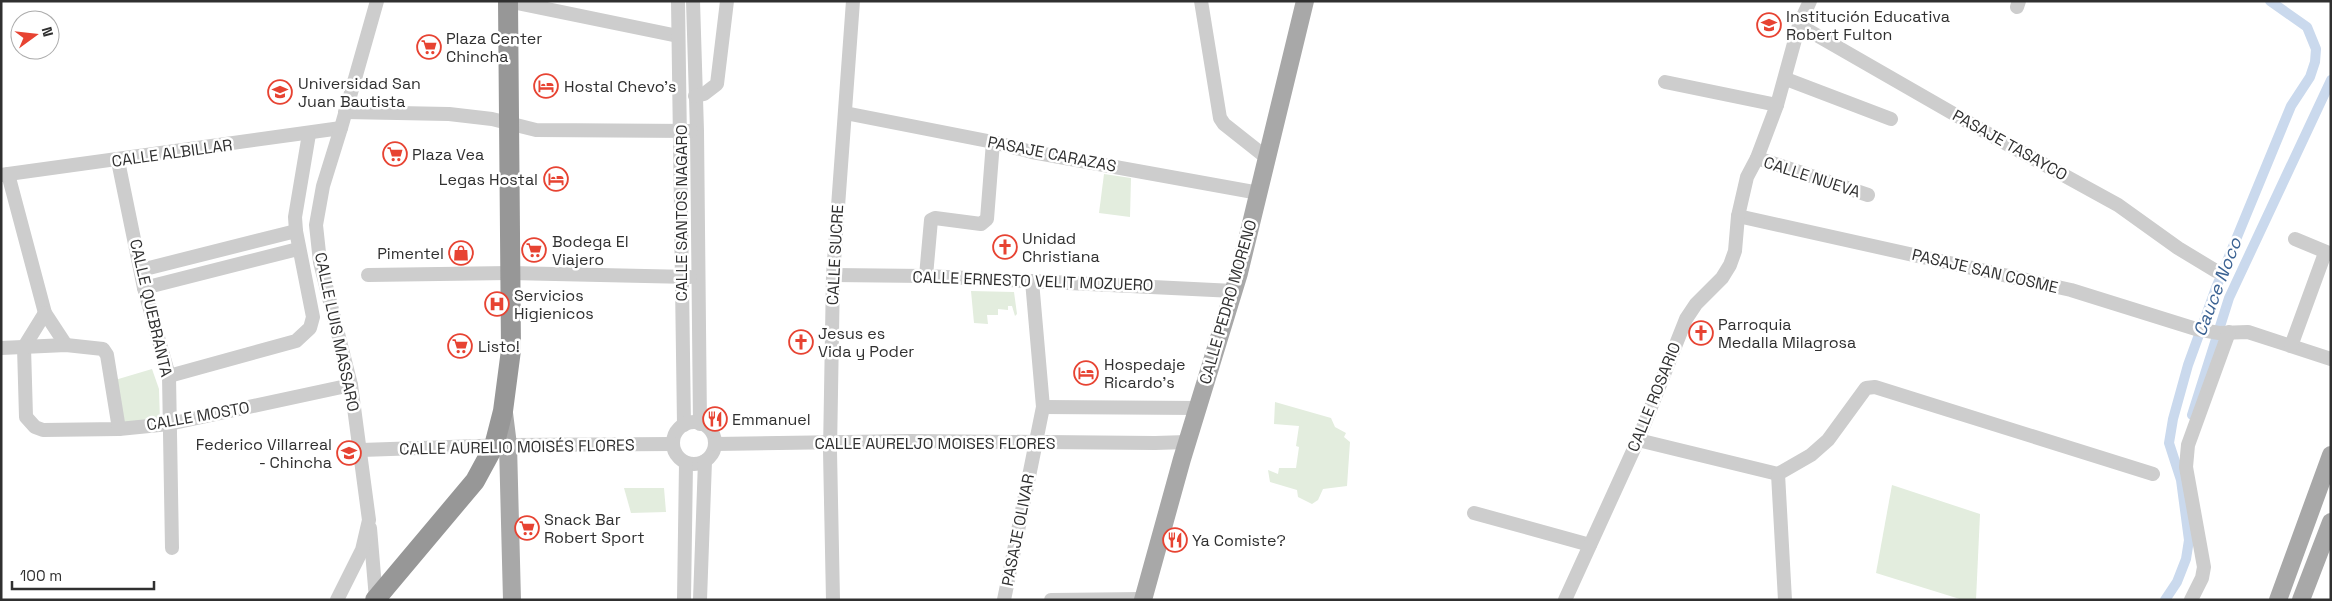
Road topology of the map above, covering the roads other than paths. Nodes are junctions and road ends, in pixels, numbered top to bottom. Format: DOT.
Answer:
graph roads {
  1 [pos="377,1"];
  2 [pos="508,1"];
  3 [pos="678,1"];
  4 [pos="693,1"];
  5 [pos="727,1"];
  6 [pos="853,1"];
  7 [pos="1201,1"];
  8 [pos="1304,1"];
  9 [pos="1810,1"];
  10 [pos="1799,25"];
  11 [pos="678,36"];
  12 [pos="1786,79"];
  13 [pos="1665,82"];
  14 [pos="695,96"];
  15 [pos="1777,105"];
  16 [pos="344,112"];
  17 [pos="845,113"];
  18 [pos="1891,119"];
  19 [pos="509,122"];
  20 [pos="342,128"];
  21 [pos="682,131"];
  22 [pos="697,131"];
  23 [pos="309,134"];
  24 [pos="993,142"];
  25 [pos="1267,158"];
  26 [pos="1757,158"];
  27 [pos="118,161"];
  28 [pos="5,175"];
  29 [pos="1259,193"];
  30 [pos="1868,195"];
  31 [pos="1738,216"];
  32 [pos="296,231"];
  33 [pos="2295,239"];
  34 [pos="298,249"];
  35 [pos="2328,254"];
  36 [pos="140,270"];
  37 [pos="2216,271"];
  38 [pos="510,273"];
  39 [pos="368,275"];
  40 [pos="833,275"];
  41 [pos="926,276"];
  42 [pos="681,277"];
  43 [pos="698,278"];
  44 [pos="1032,281"];
  45 [pos="144,288"];
  46 [pos="1234,291"];
  47 [pos="45,313"];
  48 [pos="2224,333"];
  49 [pos="66,345"];
  50 [pos="2291,346"];
  51 [pos="24,347"];
  52 [pos="1,348"];
  53 [pos="2331,359"];
  54 [pos="169,376"];
  55 [pos="351,385"];
  56 [pos="1043,407"];
  57 [pos="1198,408"];
  58 [pos="169,424"];
  59 [pos="700,424"];
  60 [pos="684,425"];
  61 [pos="119,429"];
  62 [pos="1638,440"];
  63 [pos="1037,442"];
  64 [pos="1187,442"];
  65 [pos="830,443"];
  66 [pos="1155,443"];
  67 [pos="673,444"];
  68 [pos="715,444"];
  69 [pos="501,446"];
  70 [pos="361,450"];
  71 [pos="2331,455"];
  72 [pos="1182,459"];
  73 [pos="705,461"];
  74 [pos="686,462"];
  75 [pos="1778,474"];
  76 [pos="2153,474"];
  77 [pos="1474,513"];
  78 [pos="369,520"];
  79 [pos="2331,522"];
  80 [pos="1590,545"];
  81 [pos="172,548"];
  82 [pos="376,599"];
  83 [pos="1143,599"];
  84 [pos="337,600"];
  85 [pos="512,600"];
  86 [pos="684,600"];
  87 [pos="700,600"];
  88 [pos="833,600"];
  89 [pos="1004,600"];
  90 [pos="1051,600"];
  91 [pos="1565,600"];
  92 [pos="1785,600"];
  93 [pos="2190,600"];
  94 [pos="2278,600"];
  95 [pos="2301,600"];
  1 -- 16 [label="street, CALLE LUIS MASSARO"];
  2 -- 11 [label="street"];
  2 -- 19 [label="highway"];
  3 -- 11 [label="street, CALLE SANTOS NAGARO"];
  4 -- 14 [label="street, CALLE SANTOS NAGARO"];
  5 -- 14 [label="street"];
  6 -- 17 [label="street, CALLE SUCRE"];
  7 -- 25 [label="street"];
  8 -- 25 [label="main road, CALLE PEDRO MORENO"];
  9 -- 10 [label="street, CALLE ROSARIO"];
  10 -- 12 [label="street, CALLE ROSARIO"];
  10 -- 37 [label="street, PASAJE TASAYCO"];
  11 -- 21 [label="street, CALLE SANTOS NAGARO"];
  12 -- 15 [label="street, CALLE ROSARIO"];
  12 -- 18 [label="street"];
  13 -- 15 [label="street"];
  14 -- 22 [label="street, CALLE SANTOS NAGARO"];
  15 -- 26 [label="street, CALLE ROSARIO"];
  16 -- 19 [label="street"];
  16 -- 20 [label="street, CALLE LUIS MASSARO"];
  17 -- 24 [label="street, PASAJE CARAZAS"];
  17 -- 40 [label="street, CALLE SUCRE"];
  19 -- 21 [label="street"];
  19 -- 38 [label="highway"];
  20 -- 23 [label="street, CALLE ALBILLAR"];
  20 -- 55 [label="street, CALLE LUIS MASSARO"];
  21 -- 22 [label="street"];
  21 -- 42 [label="street, CALLE SANTOS NAGARO"];
  22 -- 43 [label="street, CALLE SANTOS NAGARO"];
  23 -- 27 [label="street, CALLE ALBILLAR"];
  23 -- 32 [label="street"];
  24 -- 29 [label="street, PASAJE CARAZAS"];
  24 -- 41 [label="street"];
  25 -- 29 [label="main road, CALLE PEDRO MORENO"];
  26 -- 30 [label="street, CALLE NUEVA"];
  26 -- 31 [label="street, CALLE ROSARIO"];
  27 -- 28 [label="street, CALLE ALBILLAR"];
  27 -- 36 [label="street, CALLE QUEBRANTA"];
  28 -- 47 [label="street"];
  29 -- 46 [label="main road, CALLE PEDRO MORENO"];
  31 -- 48 [label="street, PASAJE SAN COSME"];
  31 -- 62 [label="street, CALLE ROSARIO"];
  32 -- 34 [label="street"];
  32 -- 36 [label="street"];
  33 -- 35 [label="street"];
  34 -- 45 [label="street"];
  34 -- 54 [label="street"];
  35 -- 50 [label="street"];
  36 -- 45 [label="street, CALLE QUEBRANTA"];
  38 -- 39 [label="street"];
  38 -- 42 [label="street"];
  38 -- 69 [label="highway"];
  40 -- 41 [label="street, CALLE ERNESTO VELIT MOZUERO"];
  40 -- 65 [label="street, CALLE SUCRE"];
  41 -- 44 [label="street, CALLE ERNESTO VELIT MOZUERO"];
  42 -- 43 [label="street"];
  42 -- 60 [label="street, CALLE SANTOS NAGARO"];
  43 -- 59 [label="street, CALLE SANTOS NAGARO"];
  44 -- 46 [label="street, CALLE ERNESTO VELIT MOZUERO"];
  44 -- 56 [label="street, PASAJE OLIVAR"];
  45 -- 54 [label="street, CALLE QUEBRANTA"];
  46 -- 57 [label="main road, CALLE PEDRO MORENO"];
  47 -- 49 [label="street"];
  47 -- 51 [label="street"];
  48 -- 50 [label="street, PASAJE SAN COSME"];
  48 -- 93 [label="street"];
  49 -- 51 [label="street"];
  49 -- 61 [label="street"];
  50 -- 53 [label="street, PASAJE SAN COSME"];
  51 -- 52 [label="street"];
  51 -- 61 [label="street, CALLE MOSTO"];
  54 -- 58 [label="street, CALLE QUEBRANTA"];
  55 -- 58 [label="street, CALLE MOSTO"];
  55 -- 70 [label="street, CALLE LUIS MASSARO"];
  56 -- 57 [label="street"];
  56 -- 63 [label="street, PASAJE OLIVAR"];
  57 -- 64 [label="main road, CALLE PEDRO MORENO"];
  58 -- 61 [label="street, CALLE MOSTO"];
  58 -- 81 [label="street, CALLE QUEBRANTA"];
  59 -- 60 [label="street"];
  59 -- 68 [label="street"];
  60 -- 67 [label="street"];
  62 -- 75 [label="street"];
  62 -- 80 [label="street, CALLE ROSARIO"];
  63 -- 65 [label="street, CALLE AURELJO MOISES FLORES"];
  63 -- 66 [label="street, CALLE AURELJO MOISES FLORES"];
  63 -- 89 [label="street, PASAJE OLIVAR"];
  64 -- 66 [label="street, CALLE AURELJO MOISES FLORES"];
  64 -- 72 [label="main road, CALLE PEDRO MORENO"];
  65 -- 68 [label="street, CALLE AURELJO MOISES FLORES"];
  65 -- 88 [label="street, CALLE SUCRE"];
  66 -- 72 [label="street"];
  67 -- 69 [label="street, CALLE AURELIO MOISÉS FLORES"];
  67 -- 74 [label="street"];
  68 -- 73 [label="street"];
  69 -- 70 [label="street, CALLE AURELIO MOISÉS FLORES"];
  69 -- 82 [label="highway"];
  69 -- 85 [label="main road"];
  70 -- 78 [label="street, CALLE LUIS MASSARO"];
  71 -- 94 [label="main road"];
  72 -- 83 [label="main road, CALLE PEDRO MORENO"];
  73 -- 74 [label="street"];
  73 -- 87 [label="street"];
  74 -- 86 [label="street"];
  75 -- 76 [label="street"];
  75 -- 92 [label="street"];
  77 -- 80 [label="street"];
  78 -- 82 [label="street, CALLE LUIS MASSARO"];
  78 -- 84 [label="street, CALLE LUIS MASSARO"];
  79 -- 95 [label="main road"];
  80 -- 91 [label="street, CALLE ROSARIO"];
  83 -- 90 [label="street"];
}
